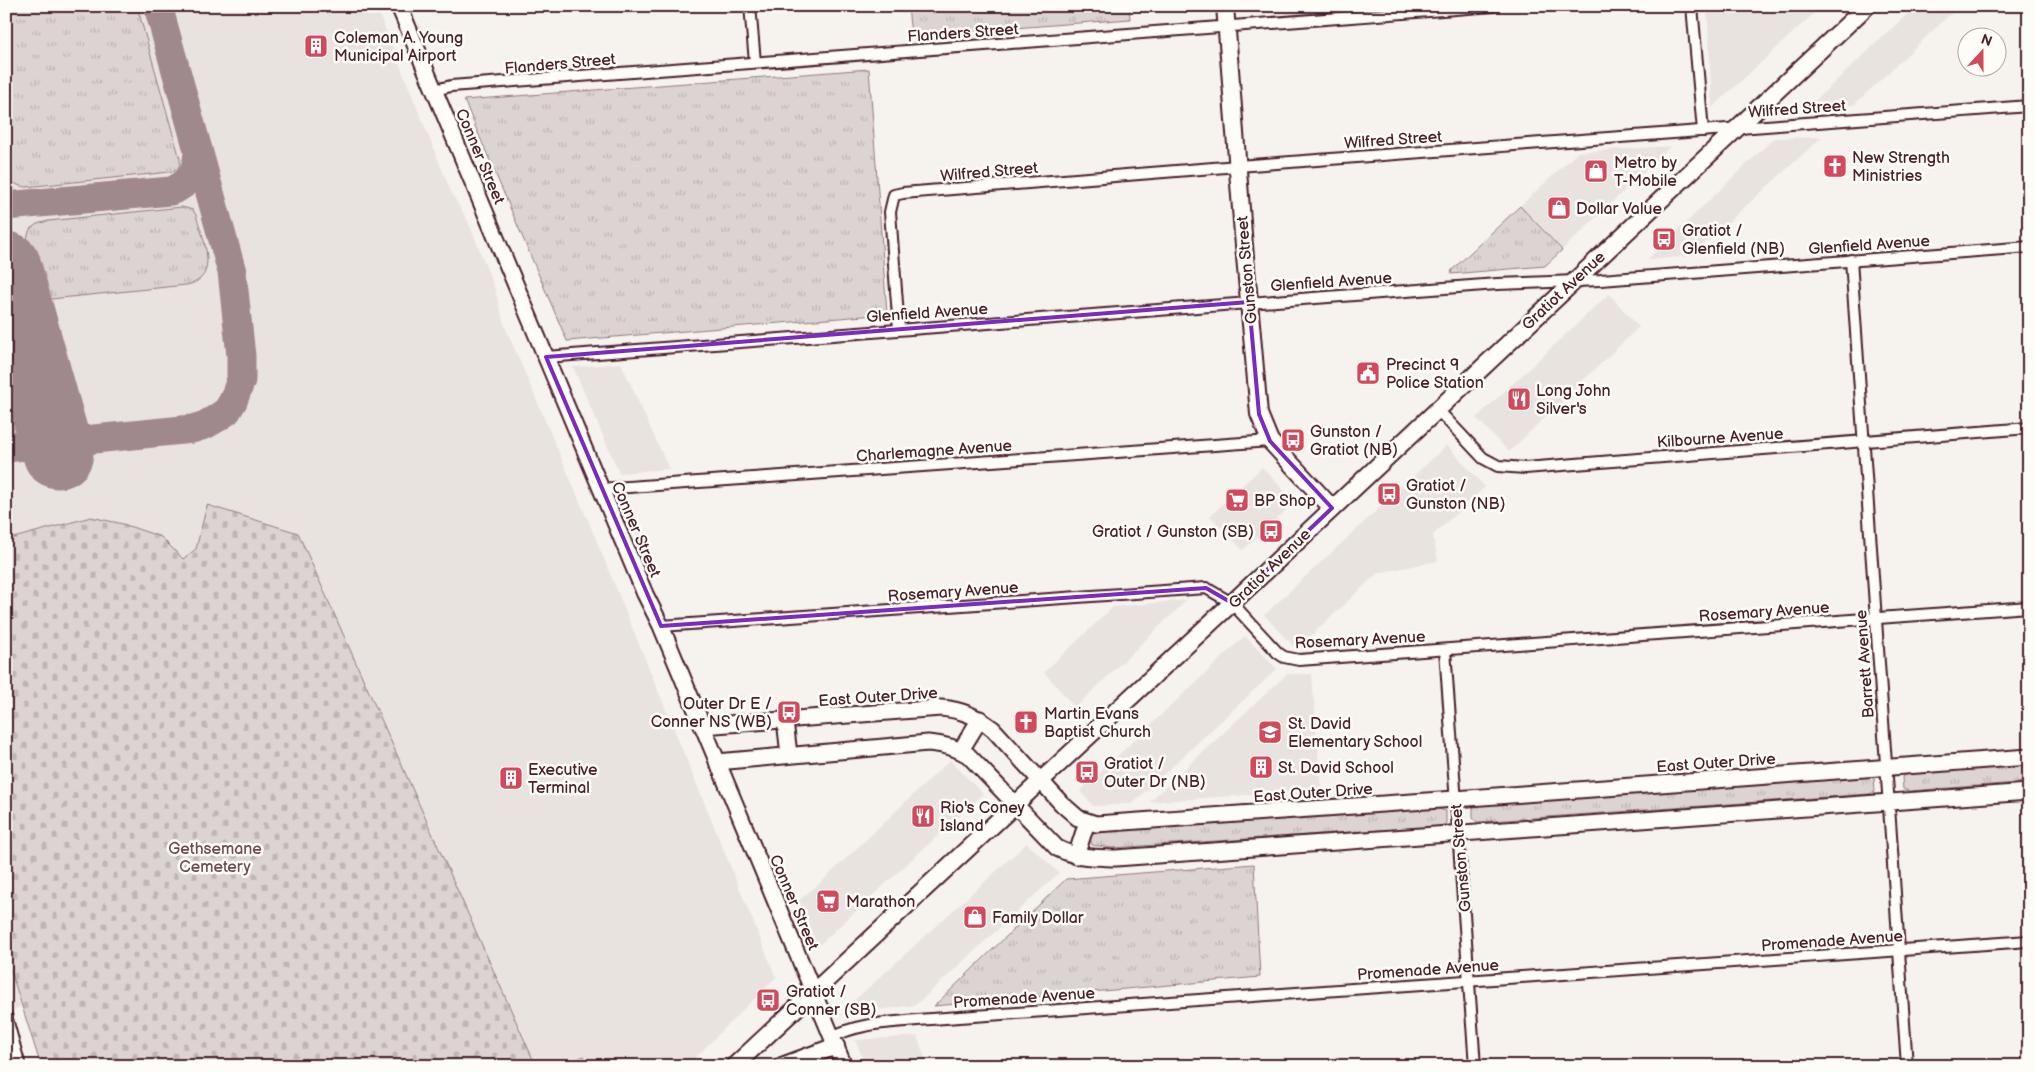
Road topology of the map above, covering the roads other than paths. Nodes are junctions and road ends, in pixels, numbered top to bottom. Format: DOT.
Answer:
graph roads {
  1 [pos="399,6"];
  2 [pos="750,6"];
  3 [pos="1225,6"];
  4 [pos="1494,6"];
  5 [pos="1692,6"];
  6 [pos="1867,6"];
  7 [pos="1227,27"];
  8 [pos="755,62"];
  9 [pos="435,90"];
  10 [pos="2029,106"];
  11 [pos="1736,128"];
  12 [pos="1703,132"];
  13 [pos="1238,166"];
  14 [pos="2029,247"];
  15 [pos="1851,260"];
  16 [pos="1573,281"];
  17 [pos="1249,302"];
  18 [pos="899,329"];
  19 [pos="546,357"];
  20 [pos="1437,409"];
  21 [pos="2029,428"];
  22 [pos="1270,441"];
  23 [pos="1863,441"];
  24 [pos="601,489"];
  25 [pos="1332,508"];
  26 [pos="1232,603"];
  27 [pos="2029,607"];
  28 [pos="1876,618"];
  29 [pos="661,626"];
  30 [pos="1445,650"];
  31 [pos="980,719"];
  32 [pos="785,720"];
  33 [pos="702,726"];
  34 [pos="961,750"];
  35 [pos="789,755"];
  36 [pos="2029,757"];
  37 [pos="717,762"];
  38 [pos="1886,767"];
  39 [pos="1040,780"];
  40 [pos="2029,792"];
  41 [pos="1455,799"];
  42 [pos="1888,802"];
  43 [pos="1015,804"];
  44 [pos="1087,822"];
  45 [pos="1458,833"];
  46 [pos="1076,856"];
  47 [pos="2029,941"];
  48 [pos="1899,950"];
  49 [pos="1469,982"];
  50 [pos="812,993"];
  51 [pos="6,1015"];
  52 [pos="834,1041"];
  53 [pos="20,1066"];
  54 [pos="734,1066"];
  55 [pos="782,1066"];
  56 [pos="844,1066"];
  57 [pos="1474,1066"];
  58 [pos="1907,1066"];
  1 -- 9 [label="street, Conner Street"];
  2 -- 8 [label="street"];
  3 -- 7 [label="main road, Gunston Street"];
  4 -- 7 [label="street, Flanders Street"];
  5 -- 12 [label="street"];
  6 -- 11 [label="main road, Gratiot Avenue"];
  7 -- 8 [label="street, Flanders Street"];
  7 -- 13 [label="main road, Gunston Street"];
  8 -- 9 [label="street, Flanders Street"];
  9 -- 19 [label="street, Conner Street"];
  10 -- 11 [label="street, Wilfred Street"];
  11 -- 12 [label="street, Wilfred Street"];
  11 -- 16 [label="main road, Gratiot Avenue"];
  12 -- 13 [label="street, Wilfred Street"];
  13 -- 17 [label="main road, Gunston Street"];
  13 -- 18 [label="street, Wilfred Street"];
  14 -- 15 [label="street, Glenfield Avenue"];
  15 -- 16 [label="street, Glenfield Avenue"];
  15 -- 23 [label="street, Barrett Avenue"];
  16 -- 17 [label="street, Glenfield Avenue"];
  16 -- 20 [label="main road, Gratiot Avenue"];
  17 -- 18 [label="street, Glenfield Avenue"];
  17 -- 22 [label="main road, Gunston Street"];
  18 -- 19 [label="street, Glenfield Avenue"];
  19 -- 24 [label="street, Conner Street"];
  20 -- 23 [label="street, Kilbourne Avenue"];
  20 -- 25 [label="main road, Gratiot Avenue"];
  21 -- 23 [label="street, Kilbourne Avenue"];
  22 -- 24 [label="street, Charlemagne Avenue"];
  22 -- 25 [label="main road, Gunston Street"];
  23 -- 28 [label="street, Barrett Avenue"];
  24 -- 29 [label="street, Conner Street"];
  25 -- 26 [label="main road, Gratiot Avenue"];
  26 -- 29 [label="street, Rosemary Avenue"];
  26 -- 30 [label="street, Rosemary Avenue"];
  26 -- 39 [label="main road, Gratiot Avenue"];
  27 -- 28 [label="street, Rosemary Avenue"];
  28 -- 30 [label="street, Rosemary Avenue"];
  28 -- 38 [label="street, Barrett Avenue"];
  29 -- 33 [label="street, Conner Street"];
  30 -- 41 [label="street, Gunston Street"];
  31 -- 32 [label="street, East Outer Drive"];
  31 -- 34 [label="street"];
  31 -- 39 [label="street, East Outer Drive"];
  32 -- 33 [label="street, East Outer Drive"];
  32 -- 35 [label="street"];
  33 -- 37 [label="street, Conner Street"];
  34 -- 35 [label="street"];
  34 -- 43 [label="street"];
  35 -- 37 [label="street"];
  36 -- 38 [label="street, East Outer Drive"];
  37 -- 50 [label="street, Conner Street"];
  38 -- 41 [label="street, East Outer Drive"];
  38 -- 42 [label="street, Barrett Avenue"];
  39 -- 43 [label="main road, Gratiot Avenue"];
  39 -- 44 [label="street, East Outer Drive"];
  40 -- 42 [label="street"];
  41 -- 44 [label="street, East Outer Drive"];
  41 -- 45 [label="street, Gunston Street"];
  42 -- 45 [label="street"];
  42 -- 48 [label="street, Barrett Avenue"];
  43 -- 46 [label="street"];
  43 -- 50 [label="main road, Gratiot Avenue"];
  44 -- 46 [label="street"];
  45 -- 46 [label="street"];
  45 -- 49 [label="street, Gunston Street"];
  47 -- 48 [label="street, Promenade Avenue"];
  48 -- 49 [label="street, Promenade Avenue"];
  48 -- 58 [label="street, Barrett Avenue"];
  49 -- 52 [label="street, Promenade Avenue"];
  49 -- 57 [label="street, Gunston Street"];
  50 -- 52 [label="street, Conner Street"];
  50 -- 54 [label="main road, Gratiot Avenue"];
  51 -- 53 [label="street"];
  52 -- 55 [label="main road"];
  52 -- 56 [label="street, Conner Street"];
}
